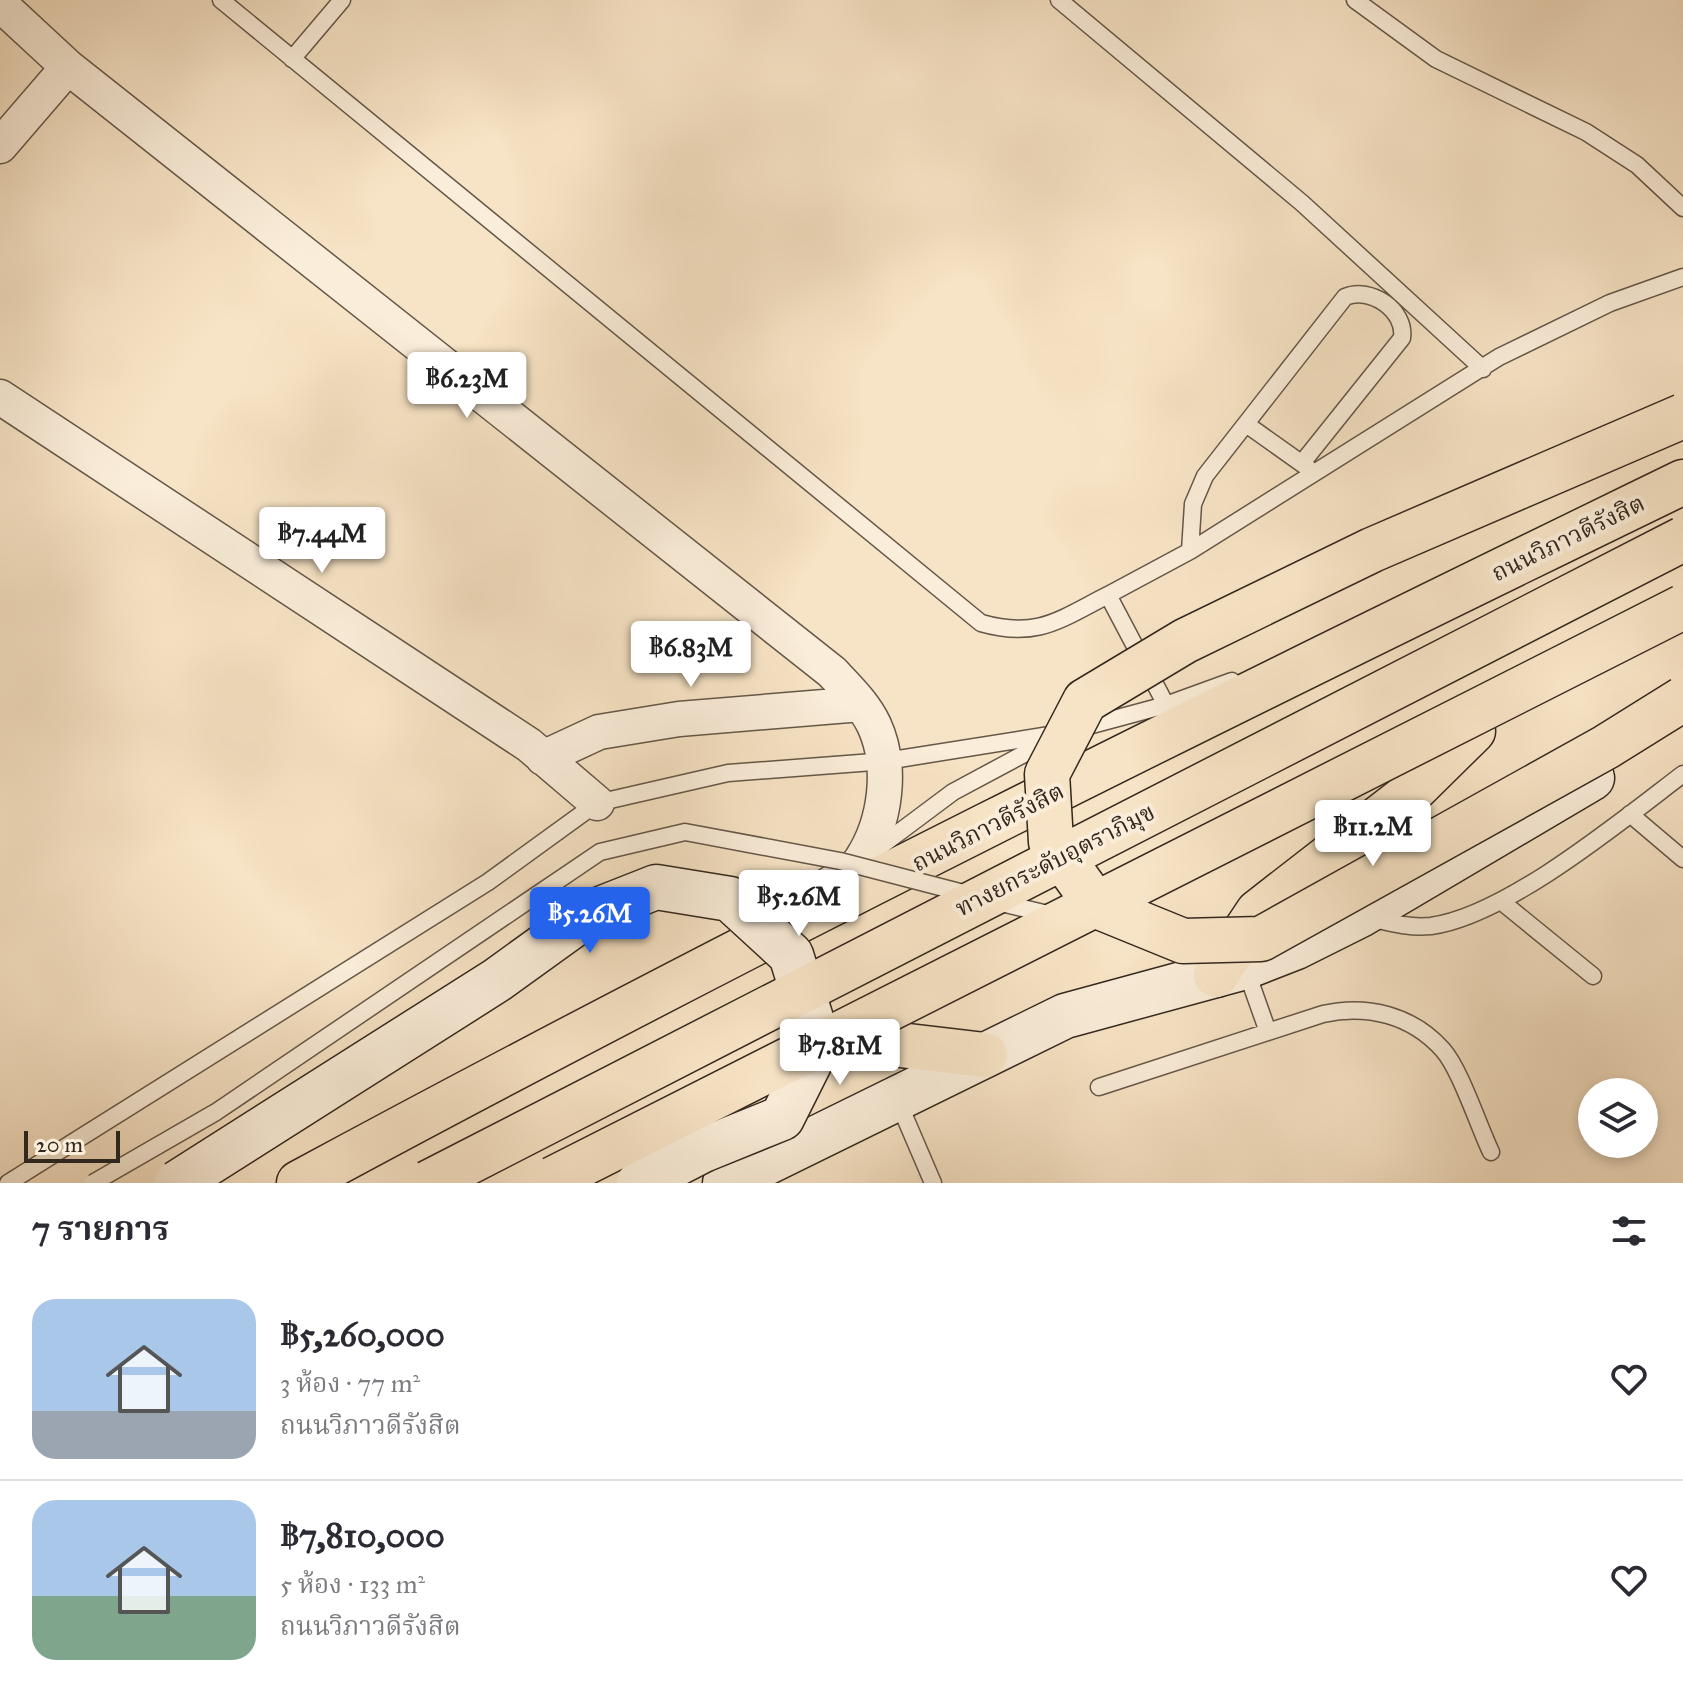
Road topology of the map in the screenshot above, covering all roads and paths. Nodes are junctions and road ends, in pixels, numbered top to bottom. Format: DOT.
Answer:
graph roads {
  1 [pos="221,0"];
  2 [pos="342,0"];
  3 [pos="1059,0"];
  4 [pos="1355,0"];
  5 [pos="0,4"];
  6 [pos="292,59"];
  7 [pos="68,67"];
  8 [pos="0,146"];
  9 [pos="1683,208"];
  10 [pos="1683,277"];
  11 [pos="1483,369"];
  12 [pos="0,397"];
  13 [pos="1683,416"];
  14 [pos="1246,424"];
  15 [pos="1302,463"];
  16 [pos="1316,474"];
  17 [pos="1683,482"];
  18 [pos="1683,539"];
  19 [pos="1190,551"];
  20 [pos="1108,595"];
  21 [pos="1683,607"];
  22 [pos="1683,622"];
  23 [pos="1393,623"];
  24 [pos="1683,699"];
  25 [pos="861,704"];
  26 [pos="1166,705"];
  27 [pos="1683,724"];
  28 [pos="1473,731"];
  29 [pos="1062,733"];
  30 [pos="543,758"];
  31 [pos="886,761"];
  32 [pos="1683,774"];
  33 [pos="597,803"];
  34 [pos="1630,814"];
  35 [pos="1683,859"];
  36 [pos="860,862"];
  37 [pos="1502,902"];
  38 [pos="1360,915"];
  39 [pos="1183,941"];
  40 [pos="1230,971"];
  41 [pos="1593,976"];
  42 [pos="589,1026"];
  43 [pos="1268,1032"];
  44 [pos="866,1041"];
  45 [pos="985,1055"];
  46 [pos="1099,1087"];
  47 [pos="896,1098"];
  48 [pos="1491,1152"];
  49 [pos="8,1183"];
  50 [pos="93,1183"];
  51 [pos="177,1183"];
  52 [pos="299,1183"];
  53 [pos="428,1183"];
  54 [pos="545,1183"];
  55 [pos="586,1183"];
  56 [pos="639,1183"];
  57 [pos="725,1183"];
  58 [pos="933,1183"];
  1 -- 6 [label="lane"];
  2 -- 6 [label="lane"];
  3 -- 11 [label="lane"];
  4 -- 9 [label="lane"];
  5 -- 7 [label="street"];
  6 -- 20 [label="lane"];
  7 -- 8 [label="street"];
  7 -- 25 [label="street"];
  10 -- 11 [label="lane"];
  11 -- 16 [label="lane"];
  12 -- 30 [label="street"];
  13 -- 39 [label="highway, bridge"];
  14 -- 15 [label="lane"];
  14 -- 15 [label="lane"];
  14 -- 19 [label="lane"];
  15 -- 16 [label="lane"];
  16 -- 19 [label="lane"];
  17 -- 23 [label="highway, ถนนวิภาวดีรังสิต"];
  18 -- 53 [label="highway, ทางยกระดับอุตราภิมุข, bridge"];
  19 -- 20 [label="lane"];
  20 -- 26 [label="lane"];
  21 -- 54 [label="highway, bridge"];
  22 -- 28 [label="highway"];
  23 -- 26 [label="lane"];
  23 -- 42 [label="highway, ถนนวิภาวดีรังสิต"];
  24 -- 39 [label="highway, bridge"];
  25 -- 30 [label="street"];
  25 -- 31 [label="street"];
  26 -- 29 [label="lane"];
  27 -- 38 [label="main road"];
  28 -- 40 [label="highway"];
  28 -- 44 [label="highway"];
  29 -- 31 [label="lane"];
  29 -- 36 [label="lane"];
  30 -- 33 [label="street"];
  31 -- 33 [label="lane"];
  31 -- 36 [label="street"];
  32 -- 34 [label="lane"];
  33 -- 49 [label="lane"];
  34 -- 35 [label="lane"];
  34 -- 37 [label="lane"];
  36 -- 42 [label="street"];
  37 -- 38 [label="lane"];
  37 -- 41 [label="lane"];
  38 -- 40 [label="main road"];
  39 -- 50 [label="lane, bridge"];
  40 -- 43 [label="lane"];
  40 -- 45 [label="main road"];
  42 -- 52 [label="highway, ถนนวิภาวดีรังสิต"];
  43 -- 46 [label="lane"];
  43 -- 48 [label="lane"];
  44 -- 45 [label="highway"];
  44 -- 55 [label="highway"];
  45 -- 47 [label="main road"];
  47 -- 57 [label="main road"];
  47 -- 58 [label="lane"];
  51 -- 56 [label="main road, bridge"];
}
